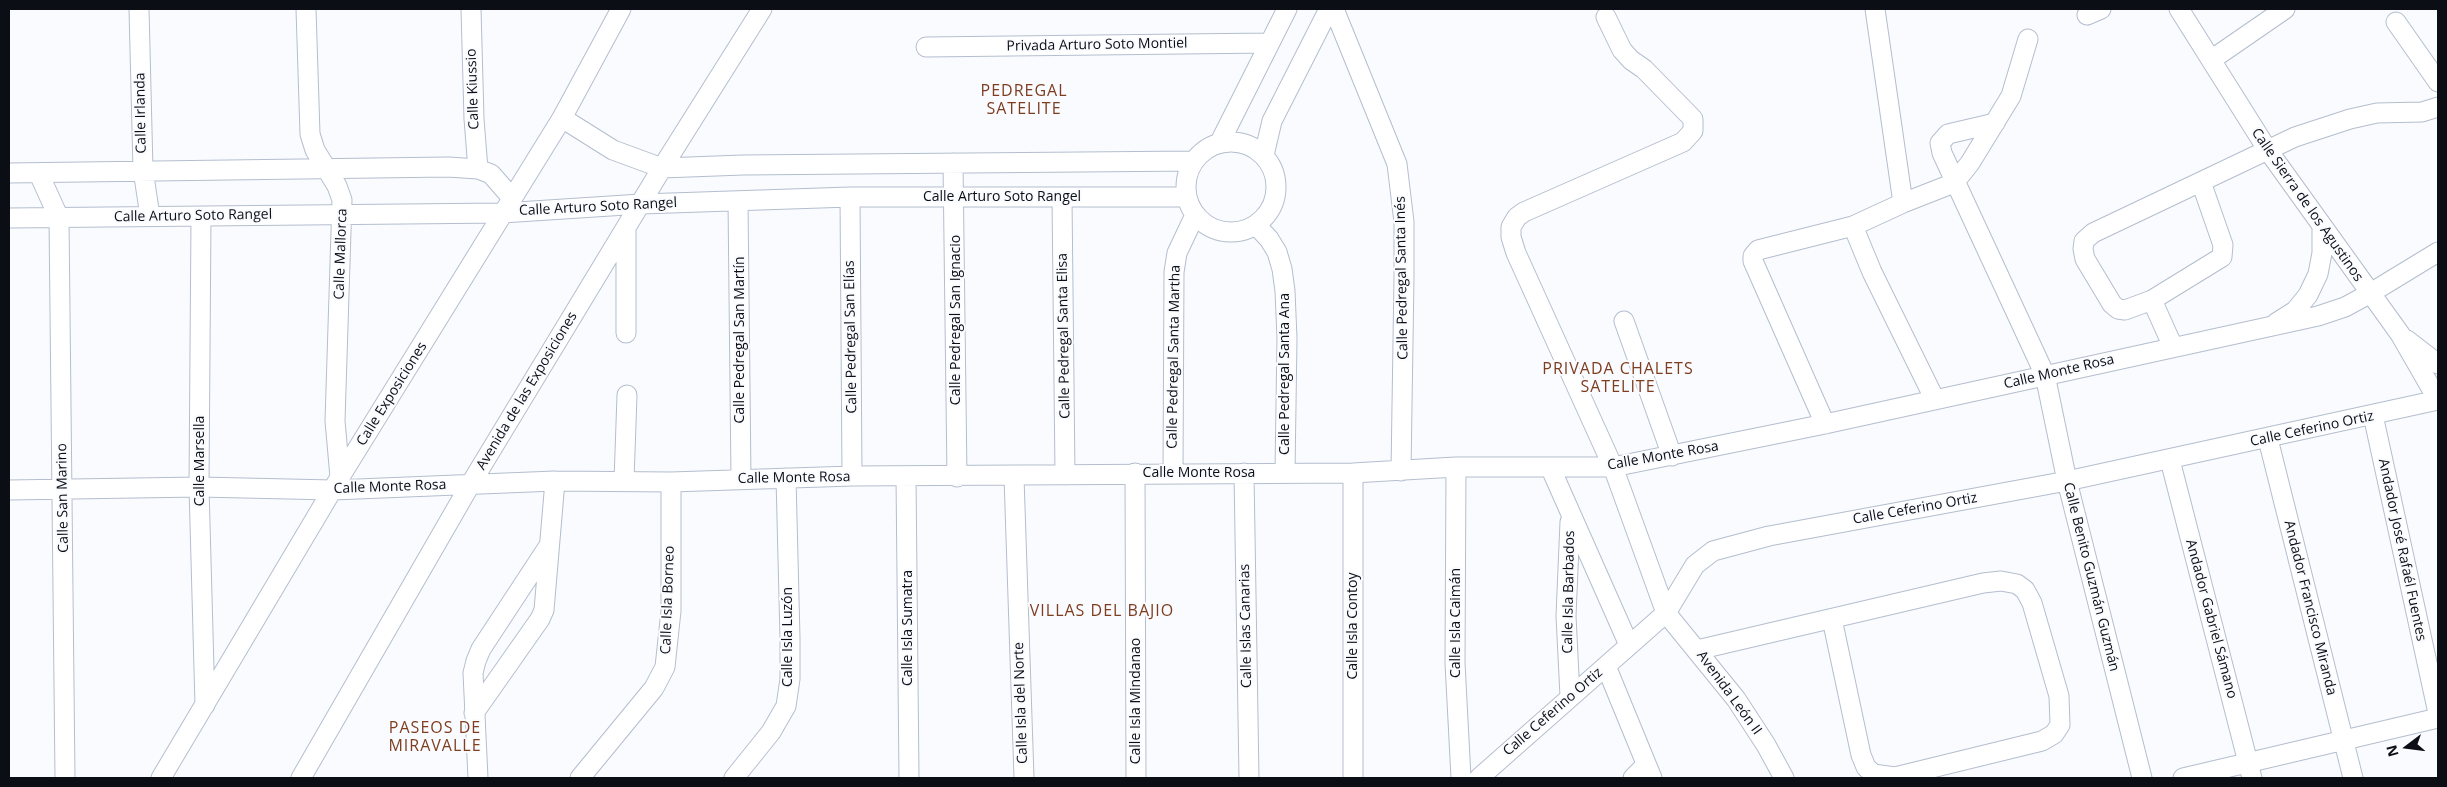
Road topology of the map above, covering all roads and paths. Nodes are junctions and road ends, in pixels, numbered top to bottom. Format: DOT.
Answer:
graph roads {
  1 [pos="139,9"];
  2 [pos="306,9"];
  3 [pos="471,9"];
  4 [pos="621,9"];
  5 [pos="762,9"];
  6 [pos="1287,9"];
  7 [pos="1329,9"];
  8 [pos="1334,9"];
  9 [pos="1875,9"];
  10 [pos="2179,9"];
  11 [pos="2285,9"];
  12 [pos="1606,17"];
  13 [pos="2396,22"];
  14 [pos="2028,39"];
  15 [pos="1268,43"];
  16 [pos="926,47"];
  17 [pos="2211,60"];
  18 [pos="2436,78"];
  19 [pos="2438,106"];
  20 [pos="562,118"];
  21 [pos="1995,124"];
  22 [pos="1220,142"];
  23 [pos="2267,149"];
  24 [pos="1264,155"];
  25 [pos="1193,161"];
  26 [pos="953,163"];
  27 [pos="326,168"];
  28 [pos="662,168"];
  29 [pos="478,169"];
  30 [pos="143,170"];
  31 [pos="9,173"];
  32 [pos="39,174"];
  33 [pos="2201,182"];
  34 [pos="1954,183"];
  35 [pos="955,196"];
  36 [pos="850,197"];
  37 [pos="1187,197"];
  38 [pos="1062,198"];
  39 [pos="738,200"];
  40 [pos="1903,203"];
  41 [pos="641,204"];
  42 [pos="507,205"];
  43 [pos="343,213"];
  44 [pos="1195,215"];
  45 [pos="150,216"];
  46 [pos="200,217"];
  47 [pos="9,218"];
  48 [pos="59,218"];
  49 [pos="1256,225"];
  50 [pos="1853,226"];
  51 [pos="2322,227"];
  52 [pos="626,229"];
  53 [pos="2438,252"];
  54 [pos="2369,294"];
  55 [pos="2152,300"];
  56 [pos="1624,321"];
  57 [pos="2268,328"];
  58 [pos="626,333"];
  59 [pos="2400,334"];
  60 [pos="2174,347"];
  61 [pos="2438,364"];
  62 [pos="2045,375"];
  63 [pos="626,395"];
  64 [pos="1935,400"];
  65 [pos="2438,400"];
  66 [pos="2373,415"];
  67 [pos="1825,424"];
  68 [pos="2268,438"];
  69 [pos="1672,456"];
  70 [pos="2170,460"];
  71 [pos="1456,467"];
  72 [pos="1613,467"];
  73 [pos="1550,469"];
  74 [pos="1402,471"];
  75 [pos="1285,472"];
  76 [pos="1135,473"];
  77 [pos="1173,473"];
  78 [pos="1244,473"];
  79 [pos="1354,473"];
  80 [pos="1066,475"];
  81 [pos="852,476"];
  82 [pos="906,477"];
  83 [pos="957,477"];
  84 [pos="1014,477"];
  85 [pos="786,478"];
  86 [pos="741,479"];
  87 [pos="555,481"];
  88 [pos="624,481"];
  89 [pos="671,482"];
  90 [pos="2067,482"];
  91 [pos="337,483"];
  92 [pos="470,485"];
  93 [pos="199,487"];
  94 [pos="64,489"];
  95 [pos="9,490"];
  96 [pos="1571,518"];
  97 [pos="548,547"];
  98 [pos="1666,613"];
  99 [pos="1832,619"];
  100 [pos="1629,645"];
  101 [pos="1697,650"];
  102 [pos="1606,666"];
  103 [pos="1570,696"];
  104 [pos="205,705"];
  105 [pos="474,713"];
  106 [pos="2438,713"];
  107 [pos="2438,718"];
  108 [pos="2343,740"];
  109 [pos="2250,770"];
  110 [pos="1644,774"];
  111 [pos="907,775"];
  112 [pos="65,778"];
  113 [pos="161,778"];
  114 [pos="301,778"];
  115 [pos="478,778"];
  116 [pos="580,778"];
  117 [pos="734,778"];
  118 [pos="1024,778"];
  119 [pos="1136,778"];
  120 [pos="1249,778"];
  121 [pos="1353,778"];
  122 [pos="1460,778"];
  123 [pos="1479,778"];
  124 [pos="1784,778"];
  125 [pos="2142,778"];
  126 [pos="2183,778"];
  127 [pos="2353,778"];
  1 -- 30 [label="street, Calle Irlanda"];
  2 -- 27 [label="street, Calle Mallorca"];
  3 -- 29 [label="street, Calle Kiussio"];
  4 -- 20 [label="street, Calle Exposiciones"];
  5 -- 28 [label="street, Avenida de las Exposiciones"];
  6 -- 15 [label="street"];
  7 -- 24 [label="street"];
  8 -- 74 [label="street, Calle Pedregal Santa Inés"];
  9 -- 40 [label="street"];
  10 -- 17 [label="street, Calle Sierra de los Agustinos"];
  11 -- 17 [label="street"];
  12 -- 72 [label="street"];
  13 -- 18 [label="street"];
  14 -- 21 [label="street"];
  15 -- 16 [label="street, Privada Arturo Soto Montiel"];
  15 -- 22 [label="street"];
  17 -- 23 [label="street, Calle Sierra de los Agustinos"];
  19 -- 23 [label="street"];
  20 -- 28 [label="street"];
  20 -- 42 [label="street, Calle Exposiciones"];
  21 -- 34 [label="street"];
  21 -- 34 [label="street, Calle Benito Guzmán Guzmán"];
  22 -- 24 [label="street"];
  22 -- 25 [label="street"];
  23 -- 33 [label="street"];
  23 -- 51 [label="street, Calle Sierra de los Agustinos"];
  24 -- 49 [label="street"];
  25 -- 26 [label="street"];
  25 -- 37 [label="street"];
  26 -- 28 [label="street"];
  26 -- 35 [label="street, Calle Pedregal San Ignacio"];
  27 -- 29 [label="street"];
  27 -- 30 [label="street"];
  27 -- 43 [label="street, Calle Mallorca"];
  28 -- 41 [label="street, Avenida de las Exposiciones"];
  29 -- 42 [label="street"];
  30 -- 32 [label="street"];
  30 -- 45 [label="street, Calle Irlanda"];
  31 -- 32 [label="street"];
  32 -- 48 [label="street"];
  33 -- 55 [label="street"];
  33 -- 55 [label="street"];
  34 -- 40 [label="street"];
  34 -- 62 [label="street, Calle Benito Guzmán Guzmán"];
  35 -- 36 [label="street, Calle Arturo Soto Rangel"];
  35 -- 38 [label="street, Calle Arturo Soto Rangel"];
  35 -- 83 [label="street, Calle Pedregal San Ignacio"];
  36 -- 39 [label="street, Calle Arturo Soto Rangel"];
  36 -- 81 [label="street, Calle Pedregal San Elías"];
  37 -- 38 [label="street, Calle Arturo Soto Rangel"];
  37 -- 44 [label="street"];
  38 -- 80 [label="street, Calle Pedregal Santa Elisa"];
  39 -- 41 [label="street, Calle Arturo Soto Rangel"];
  39 -- 86 [label="street, Calle Pedregal San Martín"];
  40 -- 50 [label="street"];
  41 -- 42 [label="street, Calle Arturo Soto Rangel"];
  41 -- 52 [label="street, Avenida de las Exposiciones"];
  42 -- 43 [label="street, Calle Arturo Soto Rangel"];
  42 -- 91 [label="street, Calle Exposiciones"];
  43 -- 46 [label="street, Calle Arturo Soto Rangel"];
  43 -- 91 [label="street, Calle Mallorca"];
  44 -- 49 [label="street"];
  44 -- 77 [label="street, Calle Pedregal Santa Martha"];
  45 -- 46 [label="street, Calle Arturo Soto Rangel"];
  45 -- 48 [label="street, Calle Arturo Soto Rangel"];
  46 -- 93 [label="street, Calle Marsella"];
  47 -- 48 [label="street, Calle Arturo Soto Rangel"];
  48 -- 94 [label="street, Calle San Marino"];
  49 -- 75 [label="street, Calle Pedregal Santa Ana"];
  50 -- 64 [label="street"];
  50 -- 67 [label="street"];
  51 -- 54 [label="street, Calle Sierra de los Agustinos"];
  51 -- 57 [label="street"];
  52 -- 58 [label="street"];
  52 -- 92 [label="street, Avenida de las Exposiciones"];
  53 -- 54 [label="street, Calle Monte Rosa"];
  54 -- 57 [label="street, Calle Monte Rosa"];
  54 -- 59 [label="street, Calle Sierra de los Agustinos"];
  55 -- 60 [label="street"];
  56 -- 69 [label="street"];
  57 -- 60 [label="street, Calle Monte Rosa"];
  59 -- 61 [label="street"];
  59 -- 65 [label="street, Calle Sierra de los Agustinos"];
  60 -- 62 [label="street, Calle Monte Rosa"];
  62 -- 64 [label="street, Calle Monte Rosa"];
  62 -- 90 [label="street, Calle Benito Guzmán Guzmán"];
  63 -- 88 [label="street"];
  64 -- 67 [label="street, Calle Monte Rosa"];
  65 -- 66 [label="street, Calle Ceferino Ortiz"];
  66 -- 68 [label="street, Calle Ceferino Ortiz"];
  66 -- 106 [label="street, Andador José Rafaél Fuentes"];
  67 -- 69 [label="street, Calle Monte Rosa"];
  68 -- 70 [label="street, Calle Ceferino Ortiz"];
  68 -- 108 [label="street, Andador Francisco Miranda"];
  69 -- 72 [label="street, Calle Monte Rosa"];
  70 -- 90 [label="street, Calle Ceferino Ortiz"];
  70 -- 109 [label="street, Andador Gabriel Sámano"];
  71 -- 73 [label="street, Calle Monte Rosa"];
  71 -- 74 [label="street, Calle Monte Rosa"];
  71 -- 122 [label="street, Calle Isla Caimán"];
  72 -- 73 [label="street, Calle Monte Rosa"];
  72 -- 98 [label="street"];
  73 -- 96 [label="street"];
  74 -- 79 [label="street, Calle Monte Rosa"];
  75 -- 78 [label="street, Calle Monte Rosa"];
  75 -- 79 [label="street, Calle Monte Rosa"];
  76 -- 77 [label="street, Calle Monte Rosa"];
  76 -- 80 [label="street, Calle Monte Rosa"];
  76 -- 119 [label="street, Calle Isla Mindanao"];
  77 -- 78 [label="street, Calle Monte Rosa"];
  78 -- 120 [label="street, Calle Islas Canarias"];
  79 -- 121 [label="street, Calle Isla Contoy"];
  80 -- 84 [label="street, Calle Monte Rosa"];
  81 -- 82 [label="street, Calle Monte Rosa"];
  81 -- 85 [label="street, Calle Monte Rosa"];
  82 -- 83 [label="street, Calle Monte Rosa"];
  82 -- 111 [label="street, Calle Isla Sumatra"];
  83 -- 84 [label="street, Calle Monte Rosa"];
  84 -- 118 [label="street, Calle Isla del Norte"];
  85 -- 86 [label="street, Calle Monte Rosa"];
  85 -- 117 [label="street, Calle Isla Luzón"];
  86 -- 89 [label="street, Calle Monte Rosa"];
  87 -- 88 [label="street, Calle Monte Rosa"];
  87 -- 92 [label="street, Calle Monte Rosa"];
  87 -- 97 [label="street"];
  88 -- 89 [label="street, Calle Monte Rosa"];
  89 -- 116 [label="street, Calle Isla Borneo"];
  90 -- 98 [label="street, Calle Ceferino Ortiz"];
  90 -- 125 [label="street, Calle Benito Guzmán Guzmán"];
  91 -- 92 [label="street, Calle Monte Rosa"];
  91 -- 93 [label="street, Calle Monte Rosa"];
  91 -- 104 [label="street, Calle Exposiciones"];
  92 -- 114 [label="street, Avenida de las Exposiciones"];
  93 -- 94 [label="street, Calle Monte Rosa"];
  93 -- 104 [label="street, Calle Marsella"];
  94 -- 95 [label="street, Calle Monte Rosa"];
  94 -- 112 [label="street, Calle San Marino"];
  96 -- 100 [label="street"];
  96 -- 103 [label="street, Calle Isla Barbados"];
  97 -- 105 [label="street"];
  97 -- 105 [label="street"];
  98 -- 100 [label="street, Calle Ceferino Ortiz"];
  98 -- 101 [label="street, Avenida León II"];
  99 -- 99 [label="street"];
  99 -- 101 [label="street"];
  100 -- 102 [label="street, Calle Ceferino Ortiz"];
  101 -- 124 [label="street, Avenida León II"];
  102 -- 103 [label="street, Calle Ceferino Ortiz"];
  102 -- 110 [label="street"];
  103 -- 123 [label="street, Calle Ceferino Ortiz"];
  104 -- 113 [label="street, Calle Exposiciones"];
  105 -- 115 [label="street"];
  107 -- 108 [label="street"];
  108 -- 109 [label="street"];
  108 -- 127 [label="street, Andador Francisco Miranda"];
  109 -- 126 [label="street"];
}
